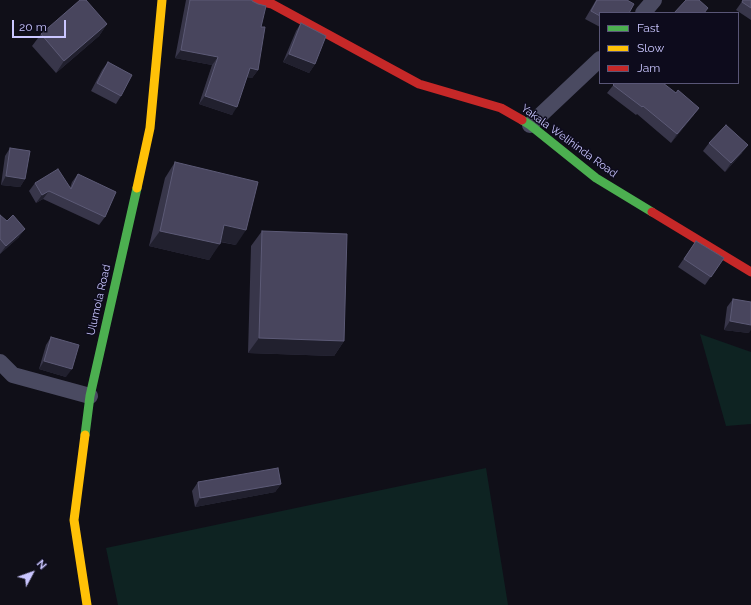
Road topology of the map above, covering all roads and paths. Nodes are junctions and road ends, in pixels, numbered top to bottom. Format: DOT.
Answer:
graph roads {
  1 [pos="162,0"];
  2 [pos="255,0"];
  3 [pos="654,0"];
  4 [pos="644,12"];
  5 [pos="599,60"];
  6 [pos="530,124"];
  7 [pos="751,272"];
  8 [pos="0,362"];
  9 [pos="90,396"];
  10 [pos="87,605"];
  1 -- 9 [label="street, Ulumola Road"];
  2 -- 6 [label="street, Yakala Welihinda Road"];
  3 -- 4 [label="street"];
  5 -- 6 [label="street"];
  6 -- 7 [label="street, Yakala Welihinda Road"];
  8 -- 9 [label="street"];
  9 -- 10 [label="street, Ulumola Road"];
}
